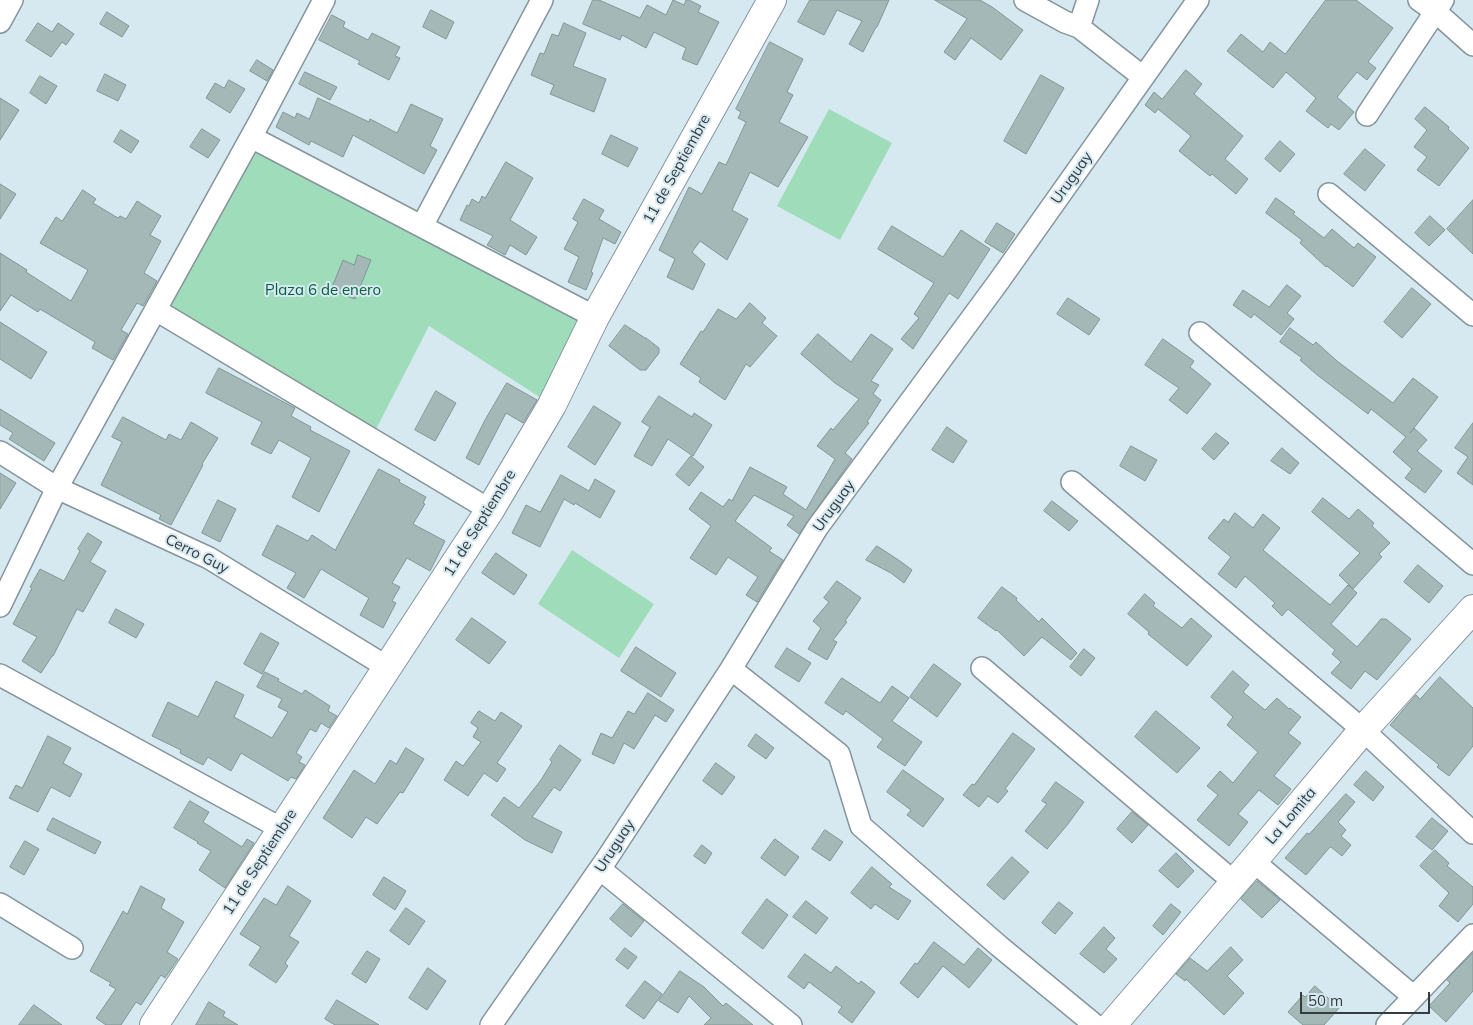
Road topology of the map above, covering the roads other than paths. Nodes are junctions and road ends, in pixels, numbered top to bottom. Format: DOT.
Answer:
graph roads {
  1 [pos="12,0"];
  2 [pos="324,0"];
  3 [pos="542,0"];
  4 [pos="772,0"];
  5 [pos="1025,0"];
  6 [pos="1088,0"];
  7 [pos="1198,0"];
  8 [pos="1433,4"];
  9 [pos="0,22"];
  10 [pos="1079,27"];
  11 [pos="1473,45"];
  12 [pos="1143,77"];
  13 [pos="1367,115"];
  14 [pos="250,137"];
  15 [pos="1329,194"];
  16 [pos="422,226"];
  17 [pos="156,310"];
  18 [pos="1473,315"];
  19 [pos="595,316"];
  20 [pos="1200,333"];
  21 [pos="0,452"];
  22 [pos="1072,482"];
  23 [pos="57,488"];
  24 [pos="490,510"];
  25 [pos="1473,564"];
  26 [pos="0,606"];
  27 [pos="1473,609"];
  28 [pos="388,667"];
  29 [pos="982,668"];
  30 [pos="731,670"];
  31 [pos="0,675"];
  32 [pos="1363,730"];
  33 [pos="282,829"];
  34 [pos="1473,833"];
  35 [pos="1253,861"];
  36 [pos="600,869"];
  37 [pos="1234,882"];
  38 [pos="0,904"];
  39 [pos="1473,935"];
  40 [pos="72,948"];
  41 [pos="1414,997"];
  42 [pos="154,1025"];
  43 [pos="490,1025"];
  44 [pos="791,1025"];
  45 [pos="1096,1025"];
  46 [pos="1112,1025"];
  47 [pos="1387,1025"];
  1 -- 9 [label="street"];
  2 -- 14 [label="street"];
  3 -- 16 [label="street"];
  4 -- 19 [label="main road, 11 de Septiembre"];
  5 -- 10 [label="street"];
  6 -- 10 [label="street"];
  7 -- 12 [label="street, Uruguay"];
  8 -- 11 [label="street"];
  8 -- 13 [label="street"];
  10 -- 12 [label="street"];
  12 -- 30 [label="street, Uruguay"];
  14 -- 16 [label="street"];
  14 -- 17 [label="street"];
  15 -- 18 [label="street"];
  16 -- 19 [label="street"];
  17 -- 23 [label="street"];
  17 -- 24 [label="street"];
  19 -- 24 [label="main road, 11 de Septiembre"];
  20 -- 25 [label="street"];
  21 -- 23 [label="street, Cerro Guy"];
  22 -- 32 [label="street"];
  23 -- 26 [label="street"];
  23 -- 28 [label="street, Cerro Guy"];
  24 -- 28 [label="main road, 11 de Septiembre"];
  27 -- 32 [label="main road, La Lomita"];
  28 -- 33 [label="main road, 11 de Septiembre"];
  29 -- 37 [label="street"];
  30 -- 36 [label="street, Uruguay"];
  30 -- 45 [label="street"];
  31 -- 33 [label="street"];
  32 -- 34 [label="street"];
  32 -- 35 [label="main road, La Lomita"];
  33 -- 42 [label="main road, 11 de Septiembre"];
  35 -- 37 [label="main road, La Lomita"];
  35 -- 41 [label="street"];
  36 -- 43 [label="street, Uruguay"];
  36 -- 44 [label="street"];
  37 -- 46 [label="main road, La Lomita"];
  38 -- 40 [label="street"];
  39 -- 41 [label="street"];
  41 -- 47 [label="street"];
}
